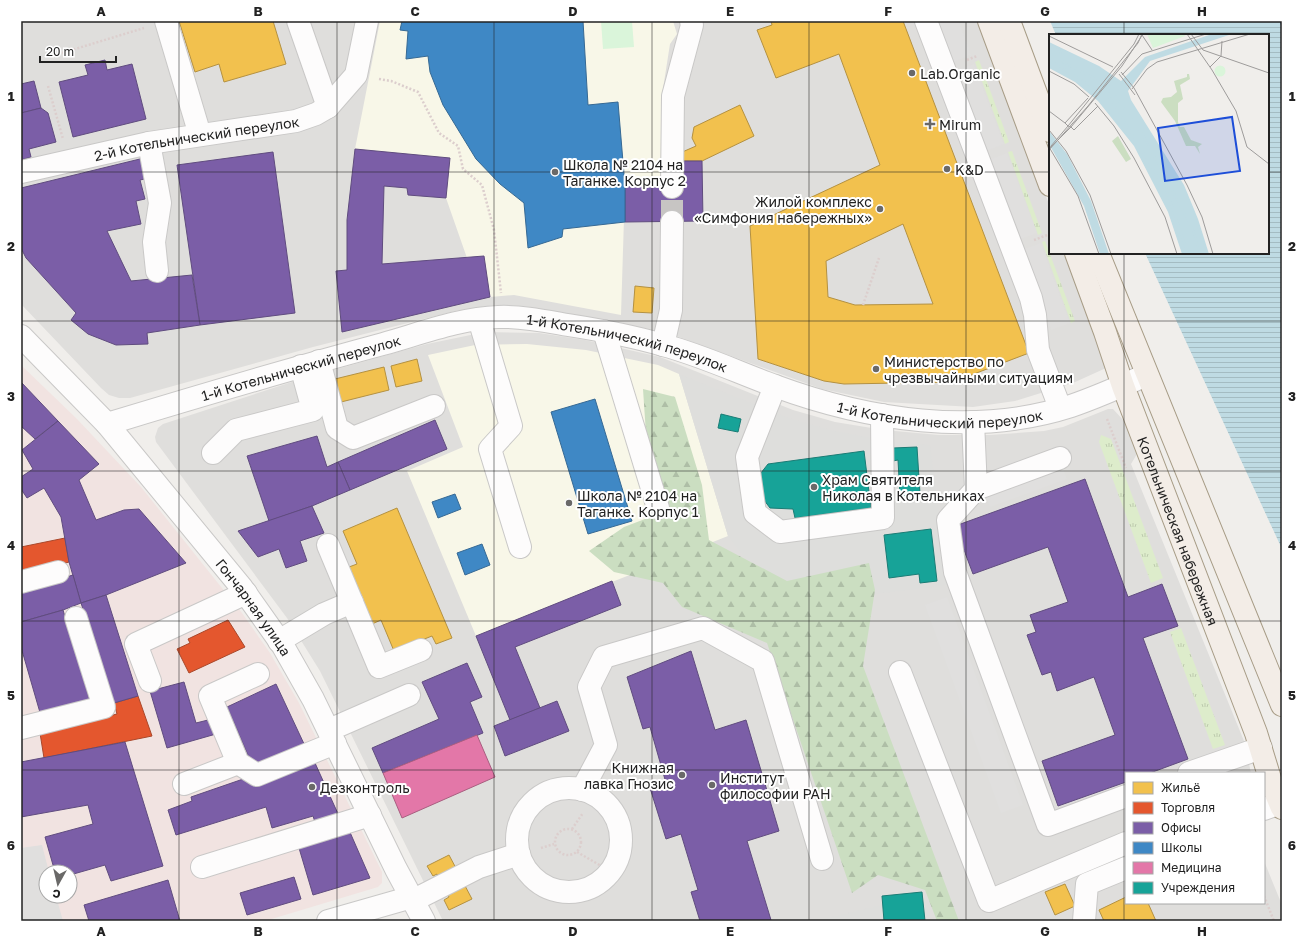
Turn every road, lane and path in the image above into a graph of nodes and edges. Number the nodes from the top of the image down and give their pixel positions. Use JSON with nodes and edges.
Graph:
{"nodes":[{"id":1,"x":166,"y":21,"type":"edge"},
{"id":2,"x":298,"y":21,"type":"edge"},
{"id":3,"x":367,"y":21,"type":"edge"},
{"id":4,"x":926,"y":21,"type":"edge"},
{"id":5,"x":989,"y":21,"type":"edge"},
{"id":6,"x":1009,"y":21,"type":"edge"},
{"id":7,"x":693,"y":22,"type":"edge"},
{"id":8,"x":145,"y":28,"type":"dead end"},
{"id":9,"x":62,"y":53,"type":"dead end"},
{"id":10,"x":356,"y":75,"type":"junction"},
{"id":11,"x":48,"y":86,"type":"dead end"},
{"id":12,"x":328,"y":107,"type":"junction"},
{"id":13,"x":1049,"y":128,"type":"edge"},
{"id":14,"x":200,"y":135,"type":"junction"},
{"id":15,"x":149,"y":143,"type":"junction"},
{"id":16,"x":69,"y":161,"type":"junction"},
{"id":17,"x":21,"y":172,"type":"edge"},
{"id":18,"x":1049,"y":182,"type":"edge"},
{"id":19,"x":672,"y":187,"type":"tunnel mouth"},
{"id":20,"x":672,"y":222,"type":"tunnel mouth"},
{"id":21,"x":1076,"y":254,"type":"edge"},
{"id":22,"x":1098,"y":254,"type":"edge"},
{"id":23,"x":879,"y":258,"type":"dead end"},
{"id":24,"x":157,"y":271,"type":"dead end"},
{"id":25,"x":502,"y":296,"type":"dead end"},
{"id":26,"x":863,"y":305,"type":"dead end"},
{"id":27,"x":479,"y":319,"type":"junction"},
{"id":28,"x":604,"y":331,"type":"junction"},
{"id":29,"x":21,"y":336,"type":"edge"},
{"id":30,"x":663,"y":345,"type":"junction"},
{"id":31,"x":310,"y":363,"type":"junction"},
{"id":32,"x":1146,"y":375,"type":"junction"},
{"id":33,"x":775,"y":386,"type":"junction"},
{"id":34,"x":1123,"y":386,"type":"junction"},
{"id":35,"x":434,"y":406,"type":"dead end"},
{"id":36,"x":1060,"y":408,"type":"junction"},
{"id":37,"x":882,"y":415,"type":"junction"},
{"id":38,"x":973,"y":422,"type":"junction"},
{"id":39,"x":107,"y":424,"type":"junction"},
{"id":40,"x":213,"y":453,"type":"dead end"},
{"id":41,"x":1060,"y":458,"type":"dead end"},
{"id":42,"x":976,"y":489,"type":"junction"},
{"id":43,"x":658,"y":508,"type":"dead end"},
{"id":44,"x":328,"y":545,"type":"dead end"},
{"id":45,"x":520,"y":547,"type":"dead end"},
{"id":46,"x":58,"y":572,"type":"dead end"},
{"id":47,"x":21,"y":582,"type":"edge"},
{"id":48,"x":246,"y":593,"type":"junction"},
{"id":49,"x":352,"y":602,"type":"junction"},
{"id":50,"x":76,"y":618,"type":"dead end"},
{"id":51,"x":280,"y":641,"type":"junction"},
{"id":52,"x":421,"y":650,"type":"dead end"},
{"id":53,"x":900,"y":672,"type":"dead end"},
{"id":54,"x":258,"y":674,"type":"dead end"},
{"id":55,"x":150,"y":681,"type":"dead end"},
{"id":56,"x":409,"y":695,"type":"dead end"},
{"id":57,"x":1282,"y":705,"type":"edge"},
{"id":58,"x":21,"y":728,"type":"edge"},
{"id":59,"x":332,"y":736,"type":"junction"},
{"id":60,"x":1261,"y":748,"type":"junction"},
{"id":61,"x":238,"y":764,"type":"junction"},
{"id":62,"x":1192,"y":772,"type":"edge"},
{"id":63,"x":1268,"y":783,"type":"edge"},
{"id":64,"x":184,"y":784,"type":"dead end"},
{"id":65,"x":582,"y":790,"type":"junction"},
{"id":66,"x":1125,"y":796,"type":"edge"},
{"id":67,"x":1275,"y":807,"type":"edge"},
{"id":68,"x":370,"y":815,"type":"junction"},
{"id":69,"x":1125,"y":843,"type":"edge"},
{"id":70,"x":576,"y":852,"type":"junction"},
{"id":71,"x":519,"y":854,"type":"junction"},
{"id":72,"x":822,"y":859,"type":"dead end"},
{"id":73,"x":202,"y":867,"type":"dead end"},
{"id":74,"x":1125,"y":868,"type":"edge"},
{"id":75,"x":610,"y":871,"type":"junction"},
{"id":76,"x":1265,"y":898,"type":"edge"},
{"id":77,"x":413,"y":899,"type":"junction"},
{"id":78,"x":328,"y":921,"type":"edge"},
{"id":79,"x":424,"y":921,"type":"edge"},
{"id":80,"x":1084,"y":921,"type":"edge"},
{"id":81,"x":1274,"y":921,"type":"edge"}],
"edges":[{"from":1,"to":14,"type":"street"},
{"from":2,"to":12,"type":"street"},
{"from":3,"to":10,"type":"street"},
{"from":4,"to":36,"type":"street"},
{"from":5,"to":18,"type":"main road"},
{"from":6,"to":13,"type":"main road"},
{"from":7,"to":19,"type":"street"},
{"from":8,"to":9,"type":"path"},
{"from":10,"to":12,"type":"street","name":"2-й Котельнический переулок"},
{"from":10,"to":25,"type":"path"},
{"from":11,"to":16,"type":"path"},
{"from":12,"to":14,"type":"street","name":"2-й Котельнический переулок"},
{"from":14,"to":15,"type":"street","name":"2-й Котельнический переулок"},
{"from":15,"to":16,"type":"street","name":"2-й Котельнический переулок"},
{"from":15,"to":24,"type":"street"},
{"from":16,"to":17,"type":"street","name":"2-й Котельнический переулок"},
{"from":20,"to":30,"type":"street"},
{"from":21,"to":34,"type":"main road","name":"Котельническая набережная"},
{"from":22,"to":32,"type":"main road","name":"Котельническая набережная"},
{"from":23,"to":26,"type":"path"},
{"from":27,"to":28,"type":"street","name":"1-й Котельнический переулок"},
{"from":27,"to":31,"type":"street","name":"1-й Котельнический переулок"},
{"from":27,"to":45,"type":"street"},
{"from":28,"to":30,"type":"street","name":"1-й Котельнический переулок"},
{"from":28,"to":43,"type":"street"},
{"from":29,"to":39,"type":"street","name":"Гончарная улица"},
{"from":30,"to":33,"type":"street","name":"1-й Котельнический переулок"},
{"from":31,"to":35,"type":"street"},
{"from":31,"to":39,"type":"street","name":"1-й Котельнический переулок"},
{"from":31,"to":40,"type":"street"},
{"from":32,"to":34,"type":"street","name":"1-й Котельнический переулок"},
{"from":32,"to":57,"type":"main road","name":"Котельническая набережная"},
{"from":33,"to":37,"type":"street","name":"1-й Котельнический переулок"},
{"from":33,"to":37,"type":"street"},
{"from":34,"to":36,"type":"street","name":"1-й Котельнический переулок"},
{"from":34,"to":60,"type":"main road","name":"Котельническая набережная"},
{"from":36,"to":38,"type":"street","name":"1-й Котельнический переулок"},
{"from":37,"to":38,"type":"street","name":"1-й Котельнический переулок"},
{"from":38,"to":42,"type":"street"},
{"from":39,"to":48,"type":"street","name":"Гончарная улица"},
{"from":41,"to":42,"type":"street"},
{"from":42,"to":66,"type":"street"},
{"from":44,"to":49,"type":"street"},
{"from":46,"to":47,"type":"street"},
{"from":48,"to":51,"type":"street","name":"Гончарная улица"},
{"from":48,"to":55,"type":"street"},
{"from":49,"to":51,"type":"street"},
{"from":49,"to":52,"type":"street"},
{"from":50,"to":58,"type":"street"},
{"from":51,"to":59,"type":"street","name":"Гончарная улица"},
{"from":53,"to":69,"type":"street"},
{"from":54,"to":61,"type":"street"},
{"from":56,"to":59,"type":"street"},
{"from":59,"to":61,"type":"street"},
{"from":59,"to":68,"type":"street","name":"Гончарная улица"},
{"from":60,"to":62,"type":"street"},
{"from":60,"to":63,"type":"main road","name":"Котельническая набережная"},
{"from":61,"to":64,"type":"street"},
{"from":63,"to":67,"type":"main road","name":"Котельническая набережная"},
{"from":65,"to":71,"type":"street"},
{"from":65,"to":72,"type":"street"},
{"from":65,"to":75,"type":"street"},
{"from":68,"to":73,"type":"street"},
{"from":68,"to":77,"type":"street","name":"Гончарная улица"},
{"from":70,"to":70,"type":"path"},
{"from":70,"to":75,"type":"path"},
{"from":71,"to":75,"type":"street"},
{"from":71,"to":77,"type":"street"},
{"from":74,"to":80,"type":"street"},
{"from":76,"to":81,"type":"path"},
{"from":77,"to":78,"type":"street"},
{"from":77,"to":79,"type":"street","name":"Гончарная улица"}]}
